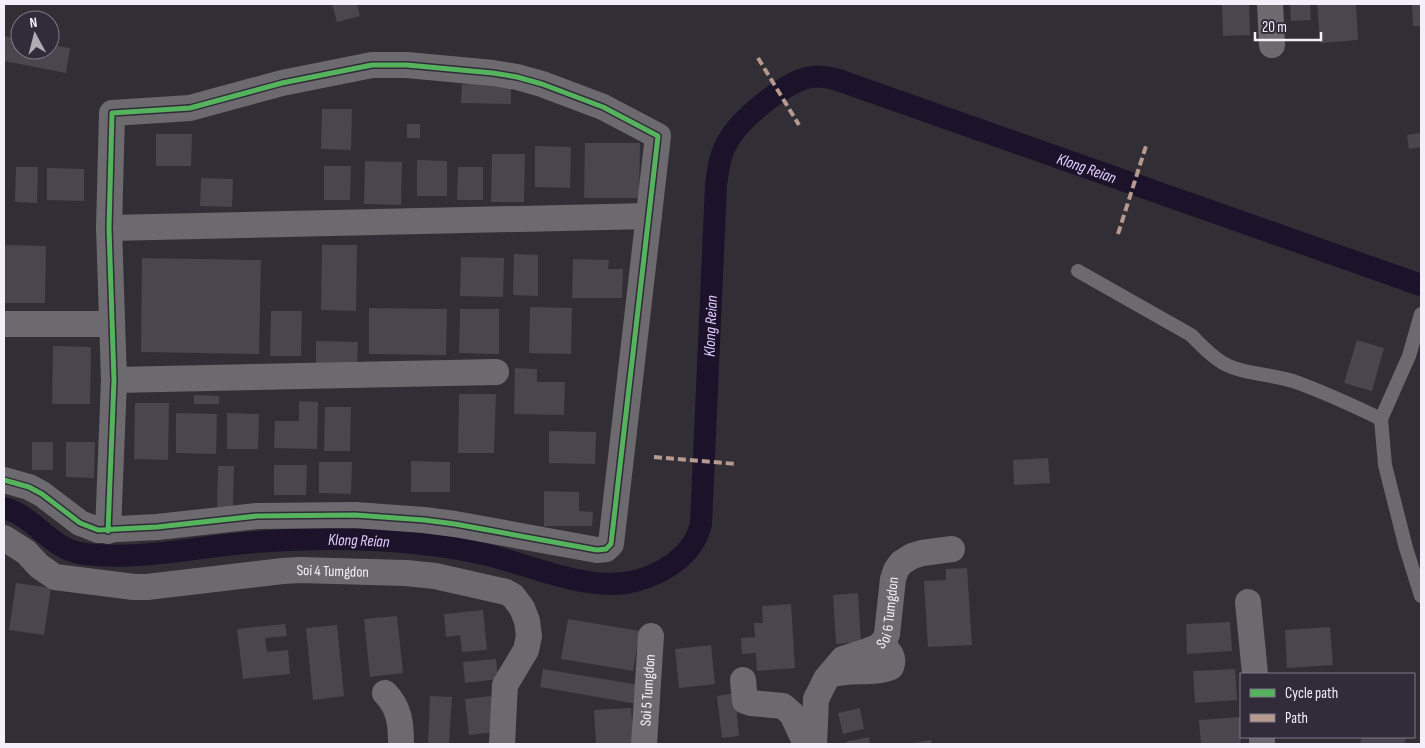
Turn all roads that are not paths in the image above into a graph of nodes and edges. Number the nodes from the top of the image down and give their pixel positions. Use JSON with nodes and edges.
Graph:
{"nodes":[{"id":1,"x":1270,"y":4,"type":"edge"},
{"id":2,"x":1272,"y":45,"type":"dead end"},
{"id":3,"x":649,"y":216,"type":"junction"},
{"id":4,"x":109,"y":228,"type":"junction"},
{"id":5,"x":1078,"y":272,"type":"dead end"},
{"id":6,"x":1421,"y":314,"type":"edge"},
{"id":7,"x":4,"y":324,"type":"edge"},
{"id":8,"x":111,"y":324,"type":"junction"},
{"id":9,"x":496,"y":372,"type":"dead end"},
{"id":10,"x":114,"y":380,"type":"junction"},
{"id":11,"x":1381,"y":419,"type":"junction"},
{"id":12,"x":4,"y":480,"type":"edge"},
{"id":13,"x":108,"y":531,"type":"junction"},
{"id":14,"x":4,"y":538,"type":"edge"},
{"id":15,"x":952,"y":548,"type":"dead end"},
{"id":16,"x":1421,"y":596,"type":"edge"},
{"id":17,"x":1248,"y":602,"type":"dead end"},
{"id":18,"x":651,"y":636,"type":"dead end"},
{"id":19,"x":1255,"y":673,"type":"edge"},
{"id":20,"x":743,"y":680,"type":"dead end"},
{"id":21,"x":385,"y":694,"type":"dead end"},
{"id":22,"x":401,"y":744,"type":"edge"},
{"id":23,"x":502,"y":744,"type":"edge"},
{"id":24,"x":644,"y":744,"type":"edge"},
{"id":25,"x":806,"y":744,"type":"edge"},
{"id":26,"x":814,"y":744,"type":"edge"}],
"edges":[{"from":1,"to":2,"type":"street"},
{"from":3,"to":4,"type":"street"},
{"from":3,"to":4,"type":"street"},
{"from":3,"to":13,"type":"street"},
{"from":4,"to":8,"type":"street"},
{"from":5,"to":11,"type":"lane"},
{"from":6,"to":11,"type":"lane"},
{"from":7,"to":8,"type":"street"},
{"from":8,"to":10,"type":"street"},
{"from":9,"to":10,"type":"street"},
{"from":10,"to":13,"type":"street"},
{"from":11,"to":16,"type":"lane"},
{"from":12,"to":13,"type":"street"},
{"from":14,"to":23,"type":"street","name":"Soi 4 Tumgdon"},
{"from":15,"to":26,"type":"street","name":"Soi 6 Tumgdon"},
{"from":17,"to":19,"type":"street"},
{"from":18,"to":24,"type":"street","name":"Soi 5 Tumgdon"},
{"from":20,"to":25,"type":"street"},
{"from":21,"to":22,"type":"street"}]}
